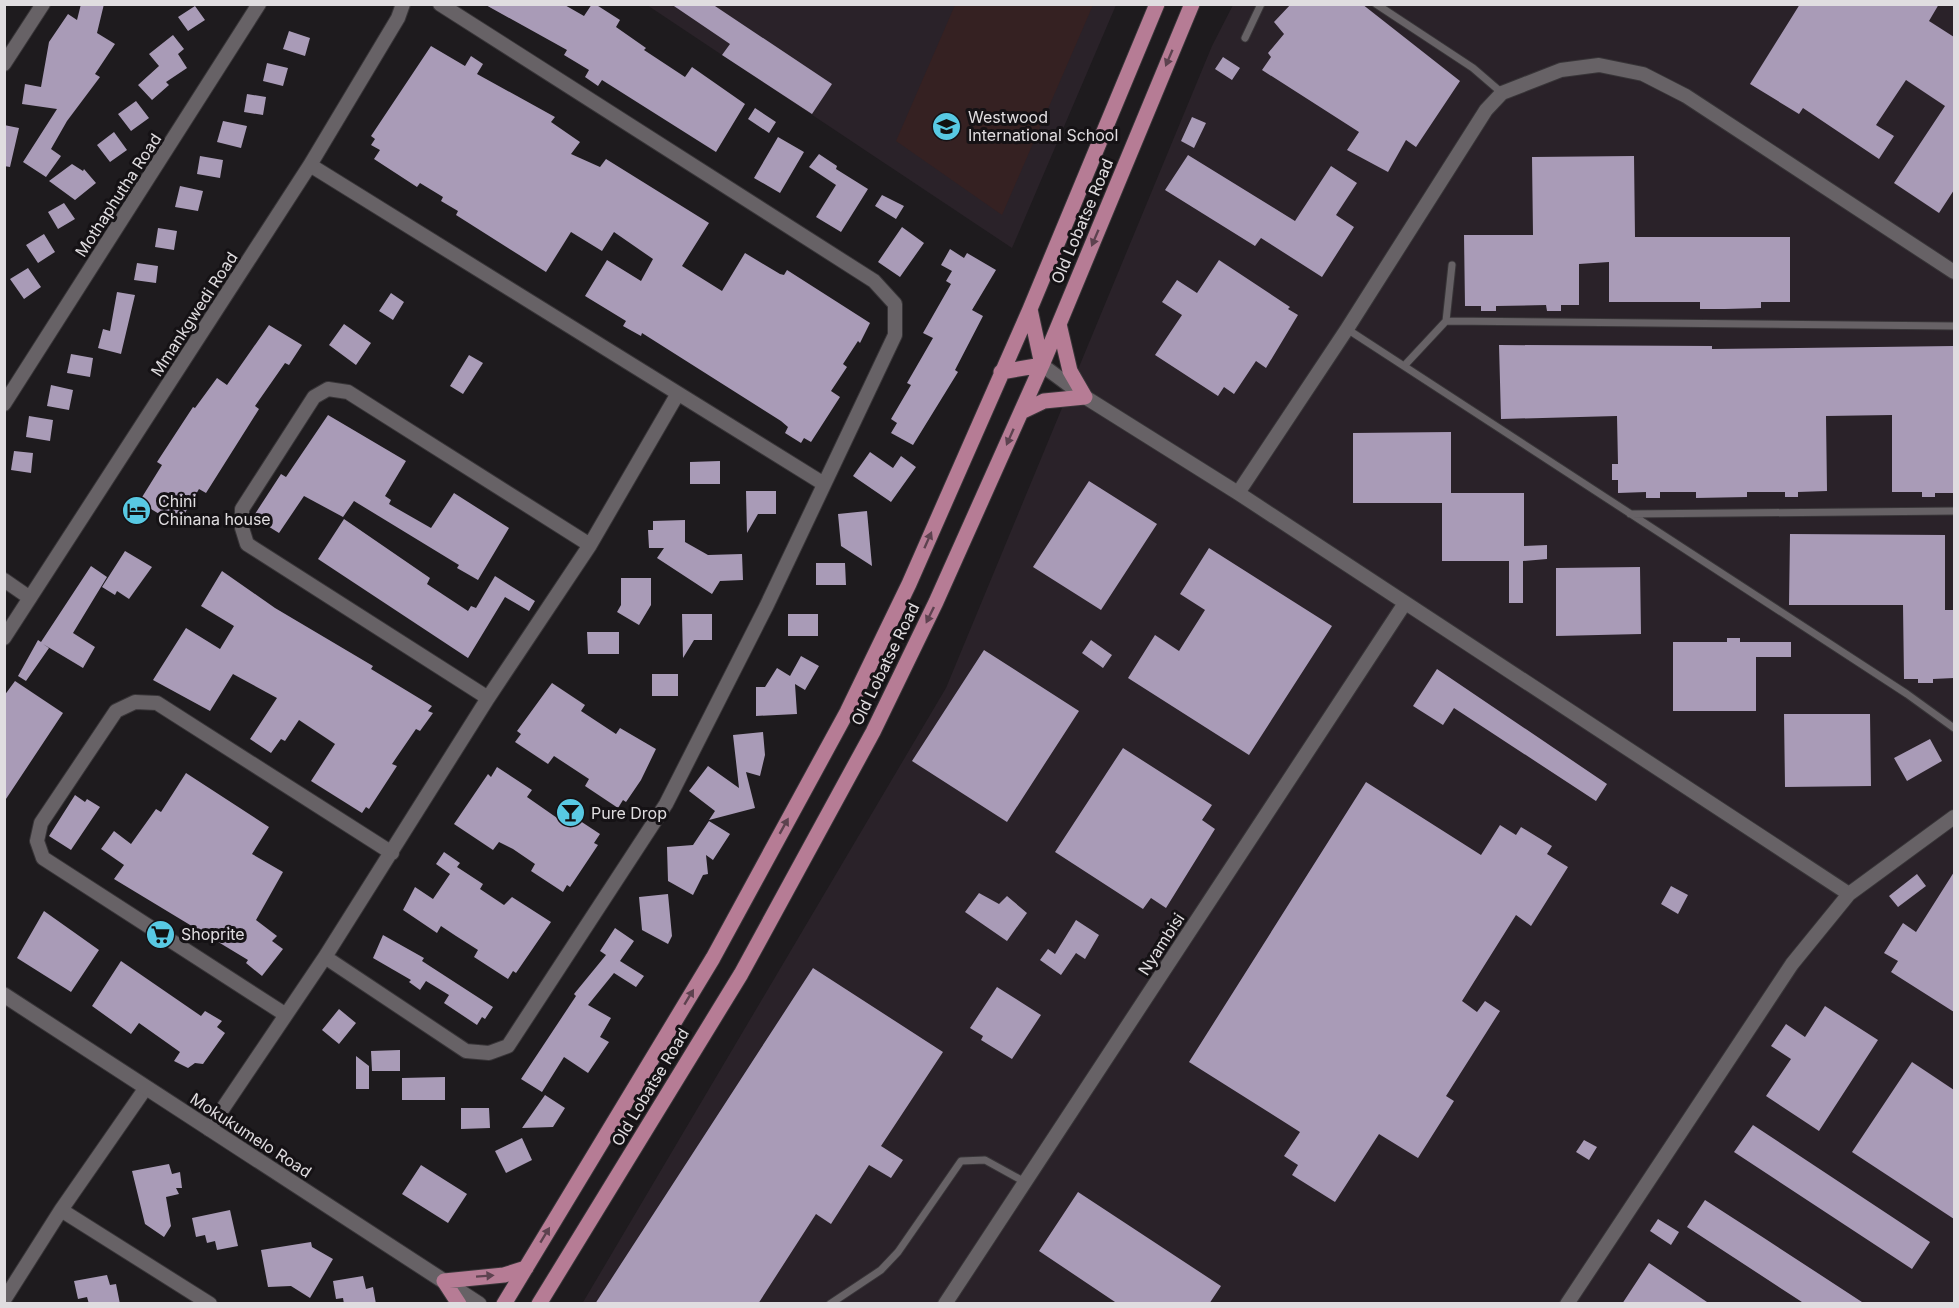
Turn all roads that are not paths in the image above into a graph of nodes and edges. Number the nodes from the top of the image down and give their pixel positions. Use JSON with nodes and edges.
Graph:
{"nodes":[{"id":1,"x":44,"y":4,"type":"edge"},
{"id":2,"x":259,"y":4,"type":"edge"},
{"id":3,"x":403,"y":4,"type":"edge"},
{"id":4,"x":440,"y":4,"type":"edge"},
{"id":5,"x":1157,"y":4,"type":"edge"},
{"id":6,"x":1192,"y":4,"type":"edge"},
{"id":7,"x":1260,"y":4,"type":"edge"},
{"id":8,"x":1376,"y":4,"type":"edge"},
{"id":9,"x":1245,"y":38,"type":"dead end"},
{"id":10,"x":4,"y":64,"type":"edge"},
{"id":11,"x":1502,"y":93,"type":"junction"},
{"id":12,"x":309,"y":165,"type":"junction"},
{"id":13,"x":1452,"y":265,"type":"dead end"},
{"id":14,"x":1954,"y":272,"type":"edge"},
{"id":15,"x":1030,"y":309,"type":"junction"},
{"id":16,"x":1446,"y":321,"type":"junction"},
{"id":17,"x":1059,"y":324,"type":"junction"},
{"id":18,"x":1954,"y":326,"type":"edge"},
{"id":19,"x":1347,"y":329,"type":"junction"},
{"id":20,"x":1042,"y":365,"type":"junction"},
{"id":21,"x":1404,"y":366,"type":"junction"},
{"id":22,"x":1001,"y":372,"type":"junction"},
{"id":23,"x":677,"y":395,"type":"junction"},
{"id":24,"x":1085,"y":397,"type":"junction"},
{"id":25,"x":4,"y":404,"type":"edge"},
{"id":26,"x":1021,"y":412,"type":"junction"},
{"id":27,"x":824,"y":484,"type":"junction"},
{"id":28,"x":1238,"y":493,"type":"junction"},
{"id":29,"x":1954,"y":511,"type":"edge"},
{"id":30,"x":1630,"y":514,"type":"junction"},
{"id":31,"x":590,"y":545,"type":"junction"},
{"id":32,"x":4,"y":580,"type":"edge"},
{"id":33,"x":30,"y":598,"type":"junction"},
{"id":34,"x":1405,"y":603,"type":"junction"},
{"id":35,"x":4,"y":638,"type":"edge"},
{"id":36,"x":488,"y":698,"type":"junction"},
{"id":37,"x":1954,"y":728,"type":"edge"},
{"id":38,"x":1954,"y":817,"type":"edge"},
{"id":39,"x":392,"y":853,"type":"junction"},
{"id":40,"x":1849,"y":894,"type":"junction"},
{"id":41,"x":325,"y":957,"type":"junction"},
{"id":42,"x":4,"y":995,"type":"edge"},
{"id":43,"x":286,"y":1015,"type":"junction"},
{"id":44,"x":145,"y":1089,"type":"junction"},
{"id":45,"x":209,"y":1130,"type":"junction"},
{"id":46,"x":1025,"y":1182,"type":"junction"},
{"id":47,"x":61,"y":1210,"type":"junction"},
{"id":48,"x":526,"y":1268,"type":"junction"},
{"id":49,"x":444,"y":1281,"type":"junction"},
{"id":50,"x":4,"y":1300,"type":"edge"},
{"id":51,"x":210,"y":1304,"type":"edge"},
{"id":52,"x":459,"y":1304,"type":"edge"},
{"id":53,"x":479,"y":1304,"type":"edge"},
{"id":54,"x":504,"y":1304,"type":"edge"},
{"id":55,"x":539,"y":1304,"type":"edge"},
{"id":56,"x":830,"y":1304,"type":"edge"},
{"id":57,"x":945,"y":1304,"type":"edge"},
{"id":58,"x":1567,"y":1304,"type":"edge"}],
"edges":[{"from":1,"to":10,"type":"street"},
{"from":2,"to":25,"type":"street","name":"Mothaphutha Road"},
{"from":3,"to":12,"type":"street","name":"Mmankgwedi Road"},
{"from":4,"to":27,"type":"street"},
{"from":5,"to":15,"type":"main road","name":"Old Lobatse Road"},
{"from":6,"to":17,"type":"main road","name":"Old Lobatse Road","one_way":true},
{"from":7,"to":9,"type":"lane"},
{"from":8,"to":11,"type":"lane"},
{"from":11,"to":14,"type":"street"},
{"from":11,"to":19,"type":"street"},
{"from":12,"to":23,"type":"street"},
{"from":12,"to":33,"type":"street","name":"Mmankgwedi Road"},
{"from":13,"to":16,"type":"lane"},
{"from":15,"to":20,"type":"main road"},
{"from":15,"to":22,"type":"main road","name":"Old Lobatse Road"},
{"from":16,"to":18,"type":"lane"},
{"from":16,"to":21,"type":"lane"},
{"from":17,"to":20,"type":"main road","name":"Old Lobatse Road"},
{"from":17,"to":24,"type":"main road"},
{"from":19,"to":21,"type":"lane"},
{"from":19,"to":28,"type":"street"},
{"from":20,"to":22,"type":"main road"},
{"from":20,"to":24,"type":"street"},
{"from":20,"to":26,"type":"main road","name":"Old Lobatse Road"},
{"from":21,"to":30,"type":"lane"},
{"from":48,"to":22,"type":"main road","name":"Old Lobatse Road","one_way":true},
{"from":23,"to":27,"type":"street"},
{"from":23,"to":31,"type":"street"},
{"from":24,"to":26,"type":"main road"},
{"from":24,"to":28,"type":"street"},
{"from":26,"to":55,"type":"main road","name":"Old Lobatse Road","one_way":true},
{"from":27,"to":41,"type":"street"},
{"from":28,"to":34,"type":"street"},
{"from":29,"to":30,"type":"lane"},
{"from":30,"to":37,"type":"lane"},
{"from":31,"to":36,"type":"street"},
{"from":31,"to":36,"type":"street"},
{"from":32,"to":33,"type":"street"},
{"from":33,"to":35,"type":"street","name":"Mmankgwedi Road"},
{"from":34,"to":40,"type":"street"},
{"from":34,"to":46,"type":"street","name":"Nyambisi"},
{"from":36,"to":39,"type":"street"},
{"from":38,"to":40,"type":"street"},
{"from":39,"to":41,"type":"street"},
{"from":39,"to":43,"type":"street"},
{"from":40,"to":58,"type":"street"},
{"from":41,"to":43,"type":"street"},
{"from":42,"to":44,"type":"street","name":"Mokukumelo Road"},
{"from":43,"to":45,"type":"street"},
{"from":44,"to":45,"type":"street","name":"Mokukumelo Road"},
{"from":44,"to":47,"type":"street"},
{"from":45,"to":49,"type":"street","name":"Mokukumelo Road"},
{"from":46,"to":56,"type":"lane"},
{"from":46,"to":57,"type":"street","name":"Nyambisi"},
{"from":47,"to":50,"type":"street"},
{"from":47,"to":51,"type":"street"},
{"from":49,"to":48,"type":"main road","one_way":true},
{"from":48,"to":54,"type":"main road","name":"Old Lobatse Road"},
{"from":49,"to":52,"type":"main road"},
{"from":49,"to":53,"type":"street","name":"Mokukumelo Road"}]}
